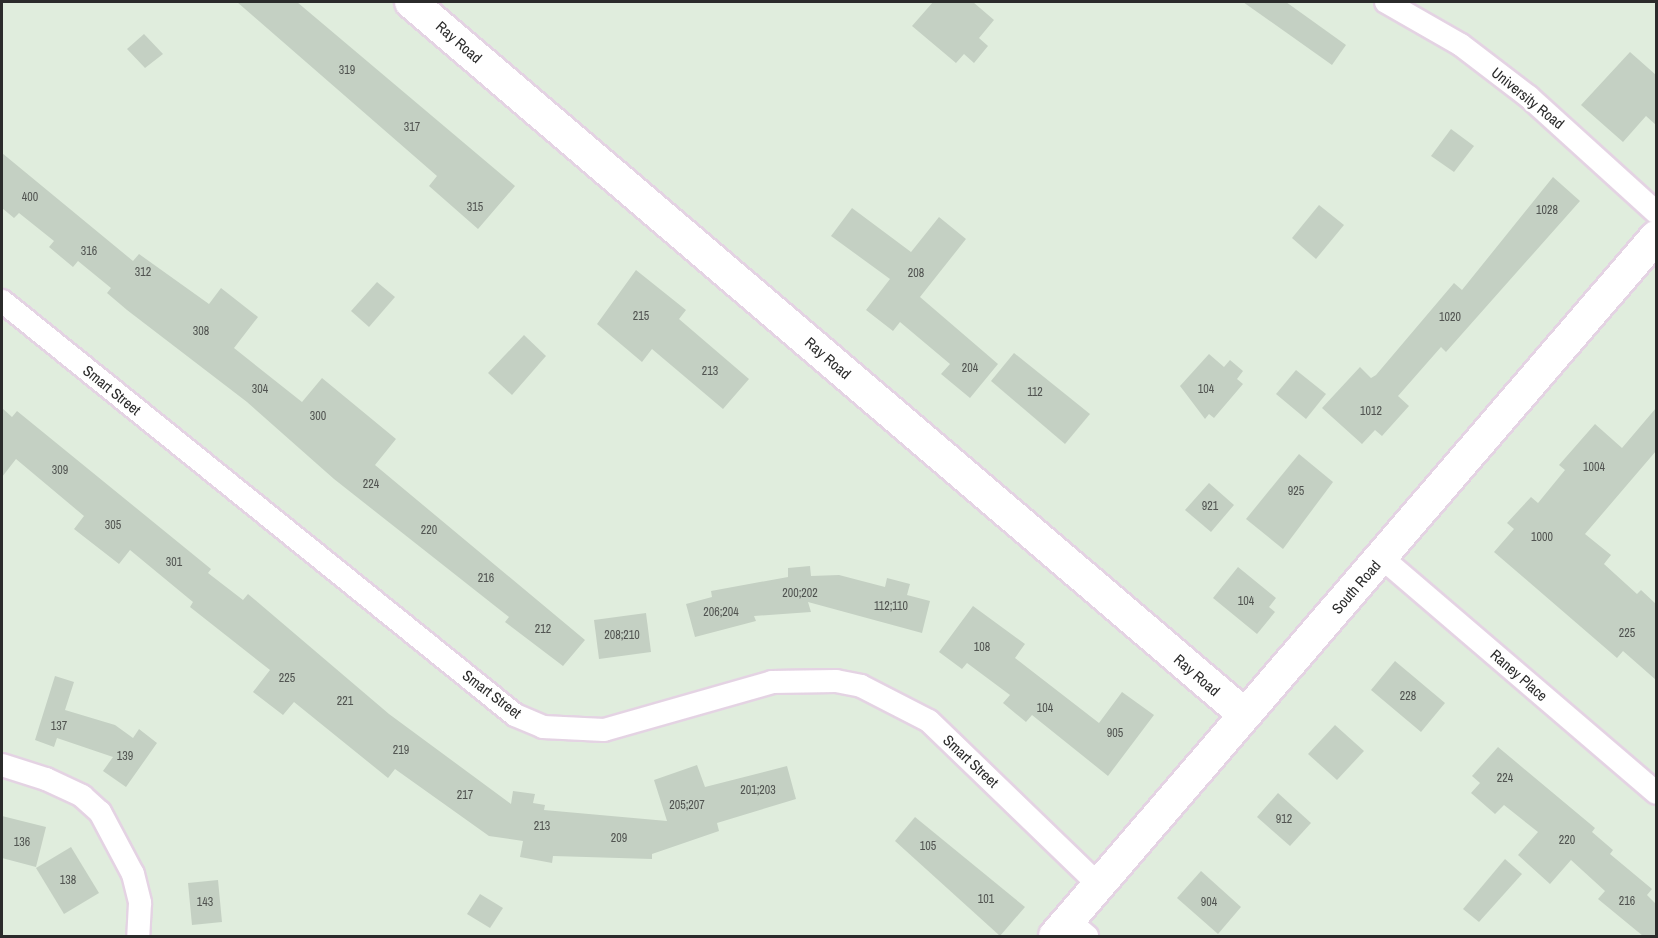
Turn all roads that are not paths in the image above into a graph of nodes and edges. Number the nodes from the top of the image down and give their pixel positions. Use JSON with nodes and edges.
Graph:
{"nodes":[{"id":1,"x":411,"y":2,"type":"edge"},
{"id":2,"x":1386,"y":2,"type":"edge"},
{"id":3,"x":1656,"y":212,"type":"edge"},
{"id":4,"x":1656,"y":237,"type":"edge"},
{"id":5,"x":2,"y":301,"type":"edge"},
{"id":6,"x":1382,"y":556,"type":"junction"},
{"id":7,"x":1245,"y":715,"type":"junction"},
{"id":8,"x":2,"y":765,"type":"edge"},
{"id":9,"x":1656,"y":794,"type":"edge"},
{"id":10,"x":1099,"y":885,"type":"junction"},
{"id":11,"x":1070,"y":931,"type":"edge"},
{"id":12,"x":138,"y":936,"type":"edge"}],
"edges":[{"from":1,"to":7,"type":"street","name":"Ray Road"},
{"from":2,"to":3,"type":"street","name":"University Road"},
{"from":4,"to":6,"type":"street","name":"South Road"},
{"from":5,"to":10,"type":"street","name":"Smart Street"},
{"from":6,"to":7,"type":"street","name":"South Road"},
{"from":6,"to":9,"type":"street","name":"Raney Place"},
{"from":7,"to":10,"type":"street","name":"South Road"},
{"from":8,"to":12,"type":"street"},
{"from":10,"to":11,"type":"street","name":"South Road"}]}
